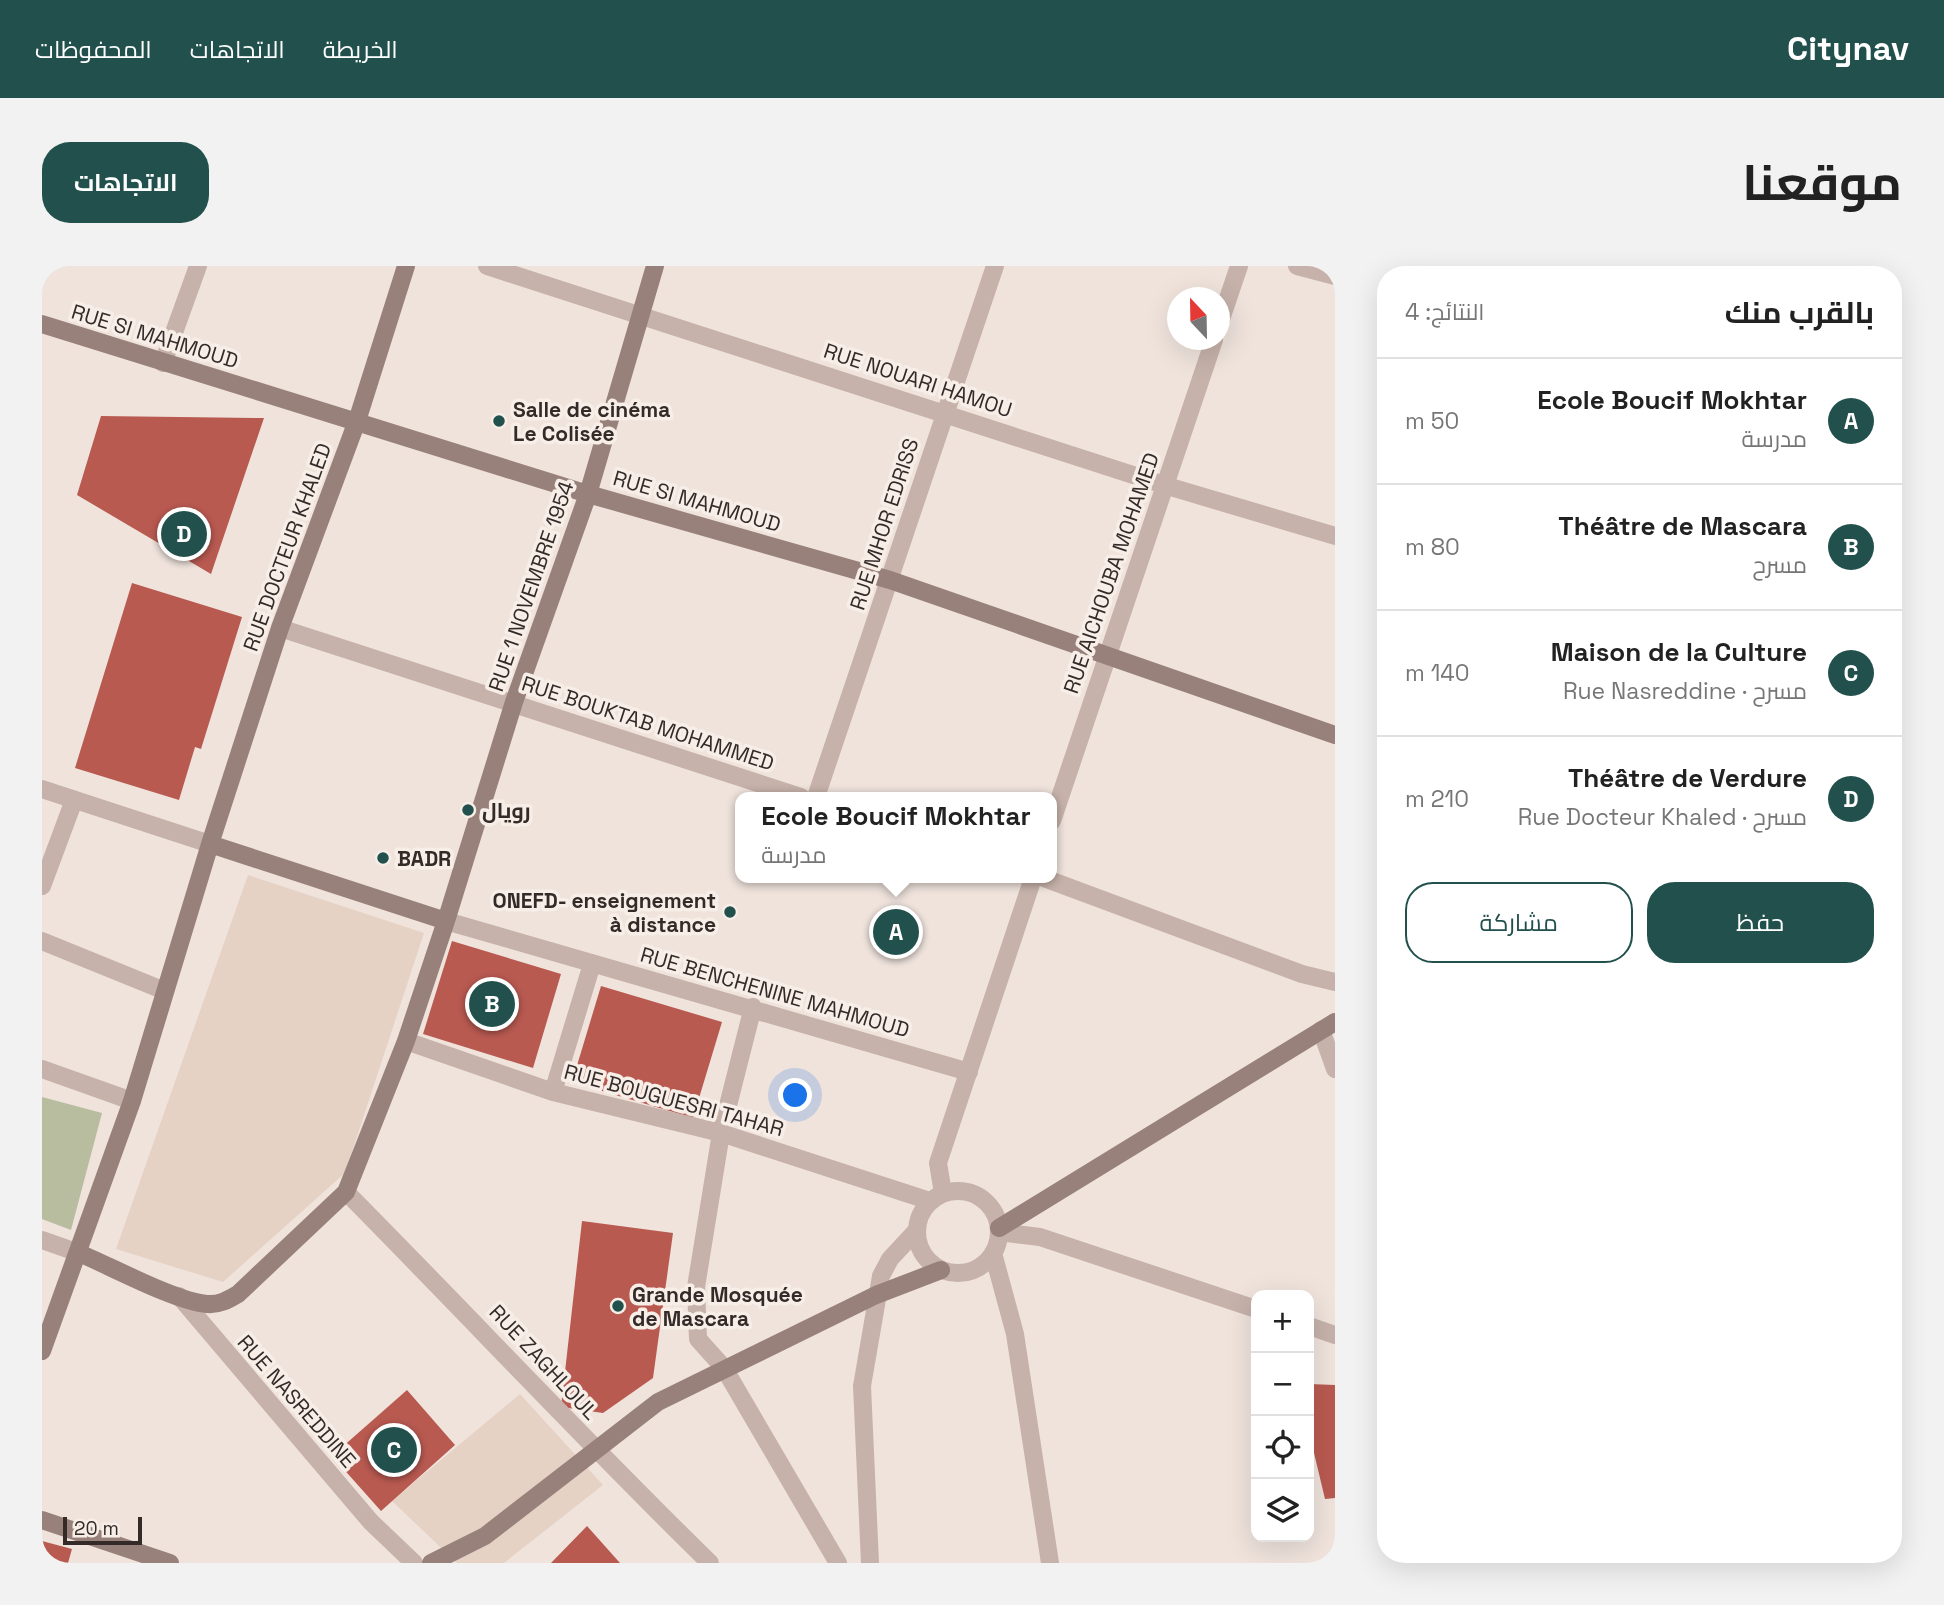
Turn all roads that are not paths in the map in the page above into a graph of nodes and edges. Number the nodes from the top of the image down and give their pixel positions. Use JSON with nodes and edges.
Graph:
{"nodes":[{"id":1,"x":198,"y":266,"type":"edge"},
{"id":2,"x":407,"y":266,"type":"edge"},
{"id":3,"x":487,"y":266,"type":"edge"},
{"id":4,"x":655,"y":266,"type":"edge"},
{"id":5,"x":995,"y":266,"type":"edge"},
{"id":6,"x":1239,"y":266,"type":"edge"},
{"id":7,"x":1297,"y":266,"type":"edge"},
{"id":8,"x":1335,"y":276,"type":"edge"},
{"id":9,"x":1230,"y":293,"type":"edge"},
{"id":10,"x":639,"y":315,"type":"junction"},
{"id":11,"x":42,"y":324,"type":"edge"},
{"id":12,"x":1211,"y":350,"type":"edge"},
{"id":13,"x":163,"y":363,"type":"junction"},
{"id":14,"x":945,"y":412,"type":"junction"},
{"id":15,"x":357,"y":421,"type":"junction"},
{"id":16,"x":1164,"y":485,"type":"junction"},
{"id":17,"x":588,"y":494,"type":"junction"},
{"id":18,"x":1335,"y":536,"type":"edge"},
{"id":19,"x":890,"y":580,"type":"junction"},
{"id":20,"x":280,"y":628,"type":"junction"},
{"id":21,"x":1106,"y":655,"type":"junction"},
{"id":22,"x":514,"y":702,"type":"junction"},
{"id":23,"x":1335,"y":735,"type":"edge"},
{"id":24,"x":42,"y":789,"type":"edge"},
{"id":25,"x":786,"y":792,"type":"edge"},
{"id":26,"x":818,"y":792,"type":"edge"},
{"id":27,"x":74,"y":800,"type":"junction"},
{"id":28,"x":1057,"y":806,"type":"edge"},
{"id":29,"x":210,"y":844,"type":"junction"},
{"id":30,"x":1031,"y":883,"type":"edge"},
{"id":31,"x":1057,"y":883,"type":"edge"},
{"id":32,"x":42,"y":886,"type":"edge"},
{"id":33,"x":446,"y":921,"type":"junction"},
{"id":34,"x":42,"y":941,"type":"edge"},
{"id":35,"x":592,"y":964,"type":"junction"},
{"id":36,"x":1335,"y":982,"type":"edge"},
{"id":37,"x":165,"y":991,"type":"junction"},
{"id":38,"x":753,"y":1007,"type":"junction"},
{"id":39,"x":1328,"y":1026,"type":"edge"},
{"id":40,"x":406,"y":1041,"type":"junction"},
{"id":41,"x":42,"y":1069,"type":"edge"},
{"id":42,"x":1335,"y":1069,"type":"edge"},
{"id":43,"x":969,"y":1072,"type":"junction"},
{"id":44,"x":553,"y":1092,"type":"junction"},
{"id":45,"x":132,"y":1101,"type":"junction"},
{"id":46,"x":721,"y":1133,"type":"junction"},
{"id":47,"x":345,"y":1192,"type":"junction"},
{"id":48,"x":937,"y":1197,"type":"junction"},
{"id":49,"x":999,"y":1230,"type":"junction"},
{"id":50,"x":916,"y":1231,"type":"junction"},
{"id":51,"x":42,"y":1240,"type":"edge"},
{"id":52,"x":79,"y":1253,"type":"junction"},
{"id":53,"x":993,"y":1253,"type":"junction"},
{"id":54,"x":941,"y":1270,"type":"junction"},
{"id":55,"x":876,"y":1295,"type":"junction"},
{"id":56,"x":179,"y":1296,"type":"junction"},
{"id":57,"x":1251,"y":1307,"type":"edge"},
{"id":58,"x":1314,"y":1328,"type":"edge"},
{"id":59,"x":1335,"y":1335,"type":"edge"},
{"id":60,"x":42,"y":1351,"type":"edge"},
{"id":61,"x":724,"y":1368,"type":"junction"},
{"id":62,"x":595,"y":1451,"type":"junction"},
{"id":63,"x":42,"y":1520,"type":"edge"},
{"id":64,"x":170,"y":1563,"type":"edge"},
{"id":65,"x":414,"y":1563,"type":"edge"},
{"id":66,"x":431,"y":1563,"type":"edge"},
{"id":67,"x":710,"y":1563,"type":"edge"},
{"id":68,"x":838,"y":1563,"type":"edge"},
{"id":69,"x":870,"y":1563,"type":"edge"},
{"id":70,"x":1050,"y":1563,"type":"edge"}],
"edges":[{"from":1,"to":13,"type":"street"},
{"from":2,"to":15,"type":"street","name":"RUE DOCTEUR KHALED"},
{"from":3,"to":10,"type":"street","name":"RUE NOUARI HAMOU"},
{"from":4,"to":10,"type":"street","name":"RUE 1 NOVEMBRE 1954"},
{"from":5,"to":14,"type":"street","name":"RUE MHOR EDRISS"},
{"from":6,"to":9,"type":"street"},
{"from":7,"to":8,"type":"street"},
{"from":10,"to":14,"type":"street","name":"RUE NOUARI HAMOU"},
{"from":10,"to":17,"type":"street","name":"RUE 1 NOVEMBRE 1954"},
{"from":11,"to":13,"type":"street","name":"RUE SI MAHMOUD"},
{"from":12,"to":16,"type":"street","name":"RUE AICHOUBA MOHAMED"},
{"from":13,"to":15,"type":"street","name":"RUE SI MAHMOUD"},
{"from":14,"to":16,"type":"street","name":"RUE NOUARI HAMOU"},
{"from":14,"to":19,"type":"street","name":"RUE MHOR EDRISS"},
{"from":15,"to":17,"type":"street","name":"RUE SI MAHMOUD"},
{"from":15,"to":20,"type":"street","name":"RUE DOCTEUR KHALED"},
{"from":16,"to":18,"type":"street","name":"RUE NOUARI HAMOU"},
{"from":16,"to":21,"type":"street","name":"RUE AICHOUBA MOHAMED"},
{"from":17,"to":19,"type":"street","name":"RUE SI MAHMOUD"},
{"from":17,"to":22,"type":"street","name":"RUE 1 NOVEMBRE 1954"},
{"from":19,"to":21,"type":"street","name":"RUE SI MAHMOUD"},
{"from":19,"to":26,"type":"street","name":"RUE MHOR EDRISS"},
{"from":20,"to":22,"type":"street","name":"RUE BOUKTAB MOHAMMED"},
{"from":20,"to":29,"type":"street","name":"RUE DOCTEUR KHALED"},
{"from":21,"to":23,"type":"street","name":"RUE SI MAHMOUD"},
{"from":21,"to":28,"type":"street","name":"RUE AICHOUBA MOHAMED"},
{"from":22,"to":25,"type":"street","name":"RUE BOUKTAB MOHAMMED"},
{"from":22,"to":33,"type":"street","name":"RUE 1 NOVEMBRE 1954"},
{"from":24,"to":27,"type":"street"},
{"from":27,"to":29,"type":"street"},
{"from":27,"to":32,"type":"street"},
{"from":29,"to":33,"type":"street"},
{"from":29,"to":37,"type":"street","name":"RUE DOCTEUR KHALED"},
{"from":30,"to":43,"type":"street"},
{"from":31,"to":36,"type":"street"},
{"from":33,"to":35,"type":"street","name":"RUE BENCHENINE MAHMOUD"},
{"from":33,"to":40,"type":"street","name":"RUE 1 NOVEMBRE 1954"},
{"from":34,"to":37,"type":"street"},
{"from":35,"to":38,"type":"street","name":"RUE BENCHENINE MAHMOUD"},
{"from":35,"to":44,"type":"street"},
{"from":37,"to":45,"type":"street","name":"RUE DOCTEUR KHALED"},
{"from":38,"to":43,"type":"street","name":"RUE BENCHENINE MAHMOUD"},
{"from":38,"to":46,"type":"street"},
{"from":39,"to":42,"type":"street"},
{"from":39,"to":49,"type":"street"},
{"from":40,"to":44,"type":"street","name":"RUE BOUGUESRI TAHAR"},
{"from":40,"to":47,"type":"street","name":"RUE 1 NOVEMBRE 1954"},
{"from":41,"to":45,"type":"street"},
{"from":43,"to":48,"type":"street"},
{"from":44,"to":46,"type":"street","name":"RUE BOUGUESRI TAHAR"},
{"from":45,"to":52,"type":"street","name":"RUE DOCTEUR KHALED"},
{"from":46,"to":48,"type":"street","name":"RUE BOUGUESRI TAHAR"},
{"from":46,"to":61,"type":"street"},
{"from":47,"to":56,"type":"street"},
{"from":47,"to":62,"type":"street","name":"RUE ZAGHLOUL"},
{"from":48,"to":49,"type":"street"},
{"from":48,"to":50,"type":"street"},
{"from":49,"to":53,"type":"street"},
{"from":49,"to":57,"type":"street"},
{"from":50,"to":54,"type":"street"},
{"from":50,"to":55,"type":"street"},
{"from":51,"to":52,"type":"street"},
{"from":52,"to":56,"type":"street"},
{"from":52,"to":60,"type":"street","name":"RUE DOCTEUR KHALED"},
{"from":53,"to":54,"type":"street"},
{"from":53,"to":70,"type":"street"},
{"from":54,"to":55,"type":"street"},
{"from":55,"to":61,"type":"street"},
{"from":55,"to":69,"type":"street"},
{"from":56,"to":65,"type":"street","name":"RUE NASREDDINE"},
{"from":58,"to":59,"type":"street"},
{"from":61,"to":62,"type":"street"},
{"from":61,"to":68,"type":"street"},
{"from":62,"to":66,"type":"street"},
{"from":62,"to":67,"type":"street","name":"RUE ZAGHLOUL"},
{"from":63,"to":64,"type":"street"}]}
